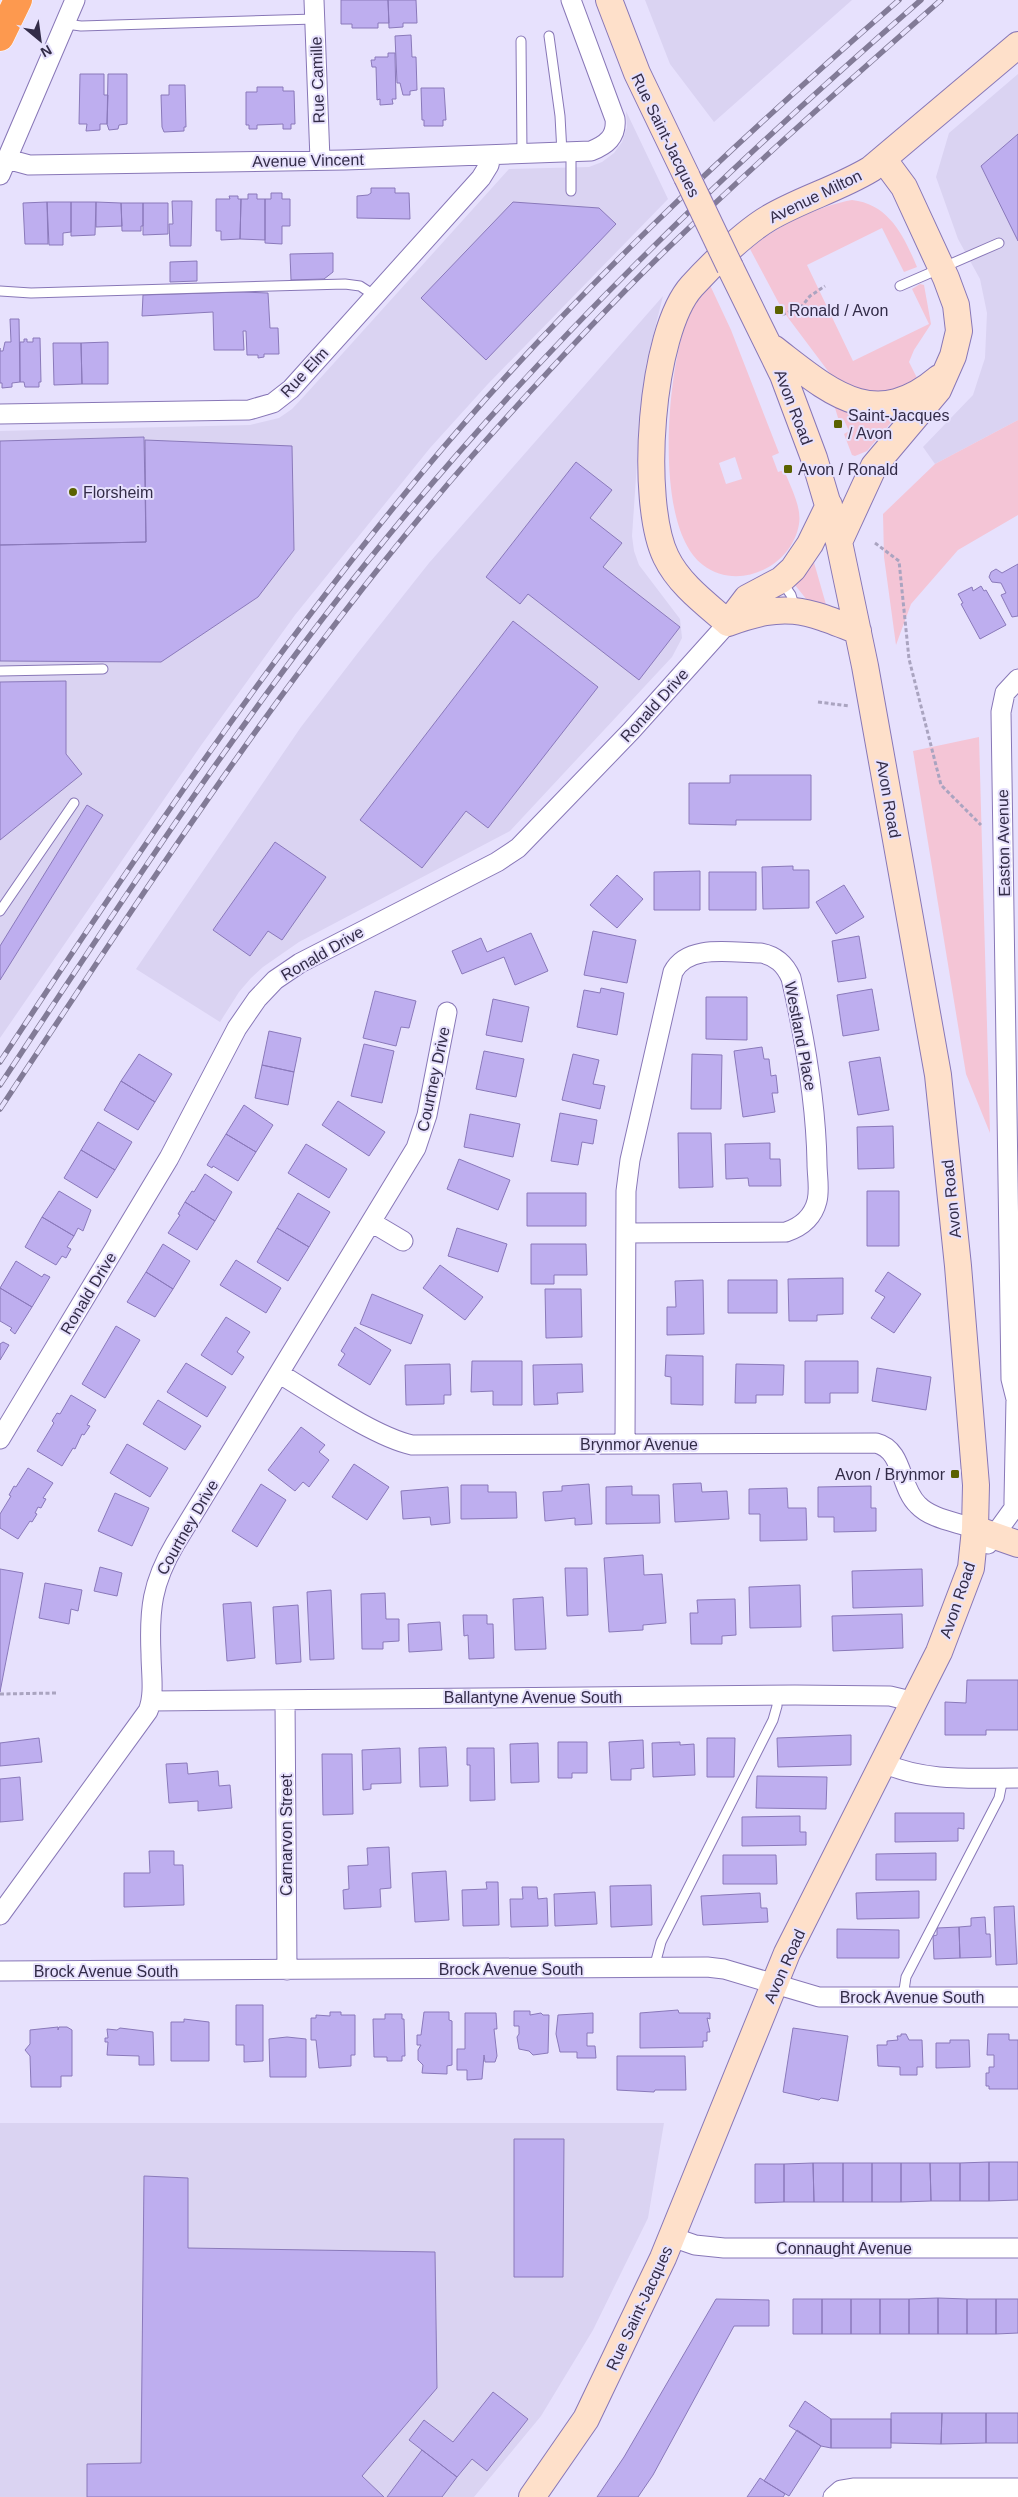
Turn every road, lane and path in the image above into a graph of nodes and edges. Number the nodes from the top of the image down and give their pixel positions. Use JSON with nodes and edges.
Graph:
{"nodes":[{"id":1,"x":11,"y":0,"type":"edge"},
{"id":2,"x":18,"y":0,"type":"edge"},
{"id":3,"x":75,"y":0,"type":"edge"},
{"id":4,"x":314,"y":0,"type":"edge"},
{"id":5,"x":571,"y":0,"type":"edge"},
{"id":6,"x":609,"y":0,"type":"edge"},
{"id":7,"x":315,"y":19,"type":"junction"},
{"id":8,"x":66,"y":24,"type":"junction"},
{"id":9,"x":0,"y":28,"type":"edge"},
{"id":10,"x":549,"y":36,"type":"dead end"},
{"id":11,"x":0,"y":37,"type":"edge"},
{"id":12,"x":521,"y":41,"type":"dead end"},
{"id":13,"x":1018,"y":45,"type":"edge"},
{"id":14,"x":567,"y":153,"type":"junction"},
{"id":15,"x":522,"y":154,"type":"junction"},
{"id":16,"x":491,"y":155,"type":"junction"},
{"id":17,"x":320,"y":160,"type":"junction"},
{"id":18,"x":884,"y":160,"type":"junction"},
{"id":19,"x":3,"y":167,"type":"edge"},
{"id":20,"x":571,"y":191,"type":"dead end"},
{"id":21,"x":999,"y":243,"type":"dead end"},
{"id":22,"x":730,"y":267,"type":"joint"},
{"id":23,"x":942,"y":267,"type":"junction"},
{"id":24,"x":825,"y":286,"type":"dead end"},
{"id":25,"x":900,"y":286,"type":"dead end"},
{"id":26,"x":0,"y":291,"type":"edge"},
{"id":27,"x":374,"y":295,"type":"junction"},
{"id":28,"x":782,"y":315,"type":"dead end"},
{"id":29,"x":769,"y":345,"type":"junction"},
{"id":30,"x":949,"y":366,"type":"junction"},
{"id":31,"x":0,"y":414,"type":"edge"},
{"id":32,"x":829,"y":504,"type":"junction"},
{"id":33,"x":839,"y":542,"type":"junction"},
{"id":34,"x":874,"y":543,"type":"dead end"},
{"id":35,"x":781,"y":580,"type":"junction"},
{"id":36,"x":795,"y":610,"type":"junction"},
{"id":37,"x":728,"y":623,"type":"junction"},
{"id":38,"x":858,"y":631,"type":"junction"},
{"id":39,"x":102,"y":669,"type":"dead end"},
{"id":40,"x":0,"y":671,"type":"edge"},
{"id":41,"x":1018,"y":679,"type":"edge"},
{"id":42,"x":818,"y":702,"type":"dead end"},
{"id":43,"x":846,"y":706,"type":"dead end"},
{"id":44,"x":74,"y":803,"type":"dead end"},
{"id":45,"x":981,"y":825,"type":"dead end"},
{"id":46,"x":2,"y":905,"type":"edge"},
{"id":47,"x":447,"y":1012,"type":"dead end"},
{"id":48,"x":371,"y":1222,"type":"junction"},
{"id":49,"x":627,"y":1233,"type":"junction"},
{"id":50,"x":403,"y":1241,"type":"dead end"},
{"id":51,"x":1014,"y":1327,"type":"edge"},
{"id":52,"x":280,"y":1374,"type":"junction"},
{"id":53,"x":1014,"y":1379,"type":"edge"},
{"id":54,"x":0,"y":1439,"type":"edge"},
{"id":55,"x":625,"y":1444,"type":"junction"},
{"id":56,"x":996,"y":1536,"type":"edge"},
{"id":57,"x":58,"y":1693,"type":"dead end"},
{"id":58,"x":0,"y":1694,"type":"edge"},
{"id":59,"x":777,"y":1695,"type":"junction"},
{"id":60,"x":286,"y":1700,"type":"junction"},
{"id":61,"x":151,"y":1701,"type":"junction"},
{"id":62,"x":915,"y":1702,"type":"junction"},
{"id":63,"x":883,"y":1763,"type":"junction"},
{"id":64,"x":1010,"y":1778,"type":"edge"},
{"id":65,"x":0,"y":1915,"type":"edge"},
{"id":66,"x":654,"y":1968,"type":"junction"},
{"id":67,"x":287,"y":1970,"type":"junction"},
{"id":68,"x":0,"y":1971,"type":"edge"},
{"id":69,"x":774,"y":1984,"type":"junction"},
{"id":70,"x":903,"y":1997,"type":"junction"},
{"id":71,"x":1018,"y":1997,"type":"edge"},
{"id":72,"x":724,"y":2108,"type":"joint"},
{"id":73,"x":672,"y":2237,"type":"junction"},
{"id":74,"x":1018,"y":2248,"type":"edge"},
{"id":75,"x":1018,"y":2488,"type":"edge"},
{"id":76,"x":532,"y":2497,"type":"edge"},
{"id":77,"x":833,"y":2497,"type":"edge"}],
"edges":[{"from":1,"to":9,"type":"highway"},
{"from":2,"to":11,"type":"highway"},
{"from":3,"to":8,"type":"street"},
{"from":4,"to":7,"type":"street","name":"Rue Camille"},
{"from":5,"to":14,"type":"street","name":"Avenue Vincent"},
{"from":6,"to":22,"type":"main road","name":"Rue Saint-Jacques","bridge":true},
{"from":7,"to":8,"type":"lane"},
{"from":7,"to":17,"type":"street","name":"Rue Camille"},
{"from":8,"to":19,"type":"street"},
{"from":10,"to":14,"type":"lane"},
{"from":12,"to":15,"type":"lane"},
{"from":13,"to":18,"type":"main road","name":"Avenue Milton"},
{"from":14,"to":15,"type":"street","name":"Avenue Vincent"},
{"from":14,"to":20,"type":"lane"},
{"from":15,"to":16,"type":"street","name":"Avenue Vincent"},
{"from":16,"to":17,"type":"street","name":"Avenue Vincent"},
{"from":16,"to":27,"type":"street","name":"Rue Elm"},
{"from":17,"to":19,"type":"street","name":"Avenue Vincent"},
{"from":18,"to":23,"type":"main road"},
{"from":18,"to":37,"type":"main road","name":"Avenue Milton"},
{"from":21,"to":23,"type":"lane"},
{"from":22,"to":29,"type":"main road","name":"Avon Road"},
{"from":23,"to":25,"type":"lane"},
{"from":23,"to":30,"type":"main road"},
{"from":24,"to":28,"type":"path"},
{"from":26,"to":27,"type":"lane"},
{"from":27,"to":31,"type":"street","name":"Rue Elm"},
{"from":29,"to":30,"type":"main road"},
{"from":29,"to":32,"type":"main road","name":"Avon Road"},
{"from":30,"to":33,"type":"main road"},
{"from":32,"to":33,"type":"main road","name":"Avon Road"},
{"from":32,"to":35,"type":"main road"},
{"from":33,"to":38,"type":"main road","name":"Avon Road"},
{"from":34,"to":45,"type":"path"},
{"from":35,"to":36,"type":"lane"},
{"from":35,"to":37,"type":"main road"},
{"from":36,"to":37,"type":"main road"},
{"from":36,"to":38,"type":"main road"},
{"from":37,"to":54,"type":"street","name":"Ronald Drive"},
{"from":38,"to":56,"type":"main road","name":"Avon Road"},
{"from":39,"to":40,"type":"lane"},
{"from":41,"to":51,"type":"street","name":"Easton Avenue"},
{"from":42,"to":43,"type":"path"},
{"from":44,"to":46,"type":"lane"},
{"from":47,"to":48,"type":"street","name":"Courtney Drive"},
{"from":48,"to":50,"type":"street"},
{"from":48,"to":52,"type":"street","name":"Courtney Drive"},
{"from":49,"to":49,"type":"street","name":"Westland Place"},
{"from":49,"to":55,"type":"street","name":"Westland Place"},
{"from":51,"to":53,"type":"street","name":"Easton Avenue"},
{"from":52,"to":55,"type":"street","name":"Brynmor Avenue"},
{"from":52,"to":61,"type":"street","name":"Courtney Drive"},
{"from":53,"to":56,"type":"street","name":"Easton Avenue"},
{"from":55,"to":56,"type":"street","name":"Brynmor Avenue"},
{"from":56,"to":62,"type":"main road","name":"Avon Road"},
{"from":57,"to":58,"type":"path"},
{"from":59,"to":60,"type":"street","name":"Ballantyne Avenue South"},
{"from":59,"to":62,"type":"street","name":"Ballantyne Avenue South"},
{"from":59,"to":66,"type":"lane"},
{"from":60,"to":61,"type":"street","name":"Ballantyne Avenue South"},
{"from":60,"to":67,"type":"street","name":"Carnarvon Street"},
{"from":61,"to":65,"type":"street","name":"Courtney Drive"},
{"from":62,"to":63,"type":"main road","name":"Avon Road"},
{"from":63,"to":64,"type":"street"},
{"from":63,"to":69,"type":"main road","name":"Avon Road"},
{"from":64,"to":70,"type":"lane"},
{"from":66,"to":67,"type":"street","name":"Brock Avenue South"},
{"from":66,"to":69,"type":"street","name":"Brock Avenue South"},
{"from":67,"to":68,"type":"street","name":"Brock Avenue South"},
{"from":69,"to":70,"type":"street","name":"Brock Avenue South"},
{"from":69,"to":72,"type":"main road","name":"Avon Road"},
{"from":70,"to":71,"type":"street","name":"Brock Avenue South"},
{"from":72,"to":73,"type":"main road","name":"Rue Saint-Jacques"},
{"from":73,"to":74,"type":"street","name":"Connaught Avenue"},
{"from":73,"to":76,"type":"main road","name":"Rue Saint-Jacques"},
{"from":75,"to":77,"type":"street"}]}
